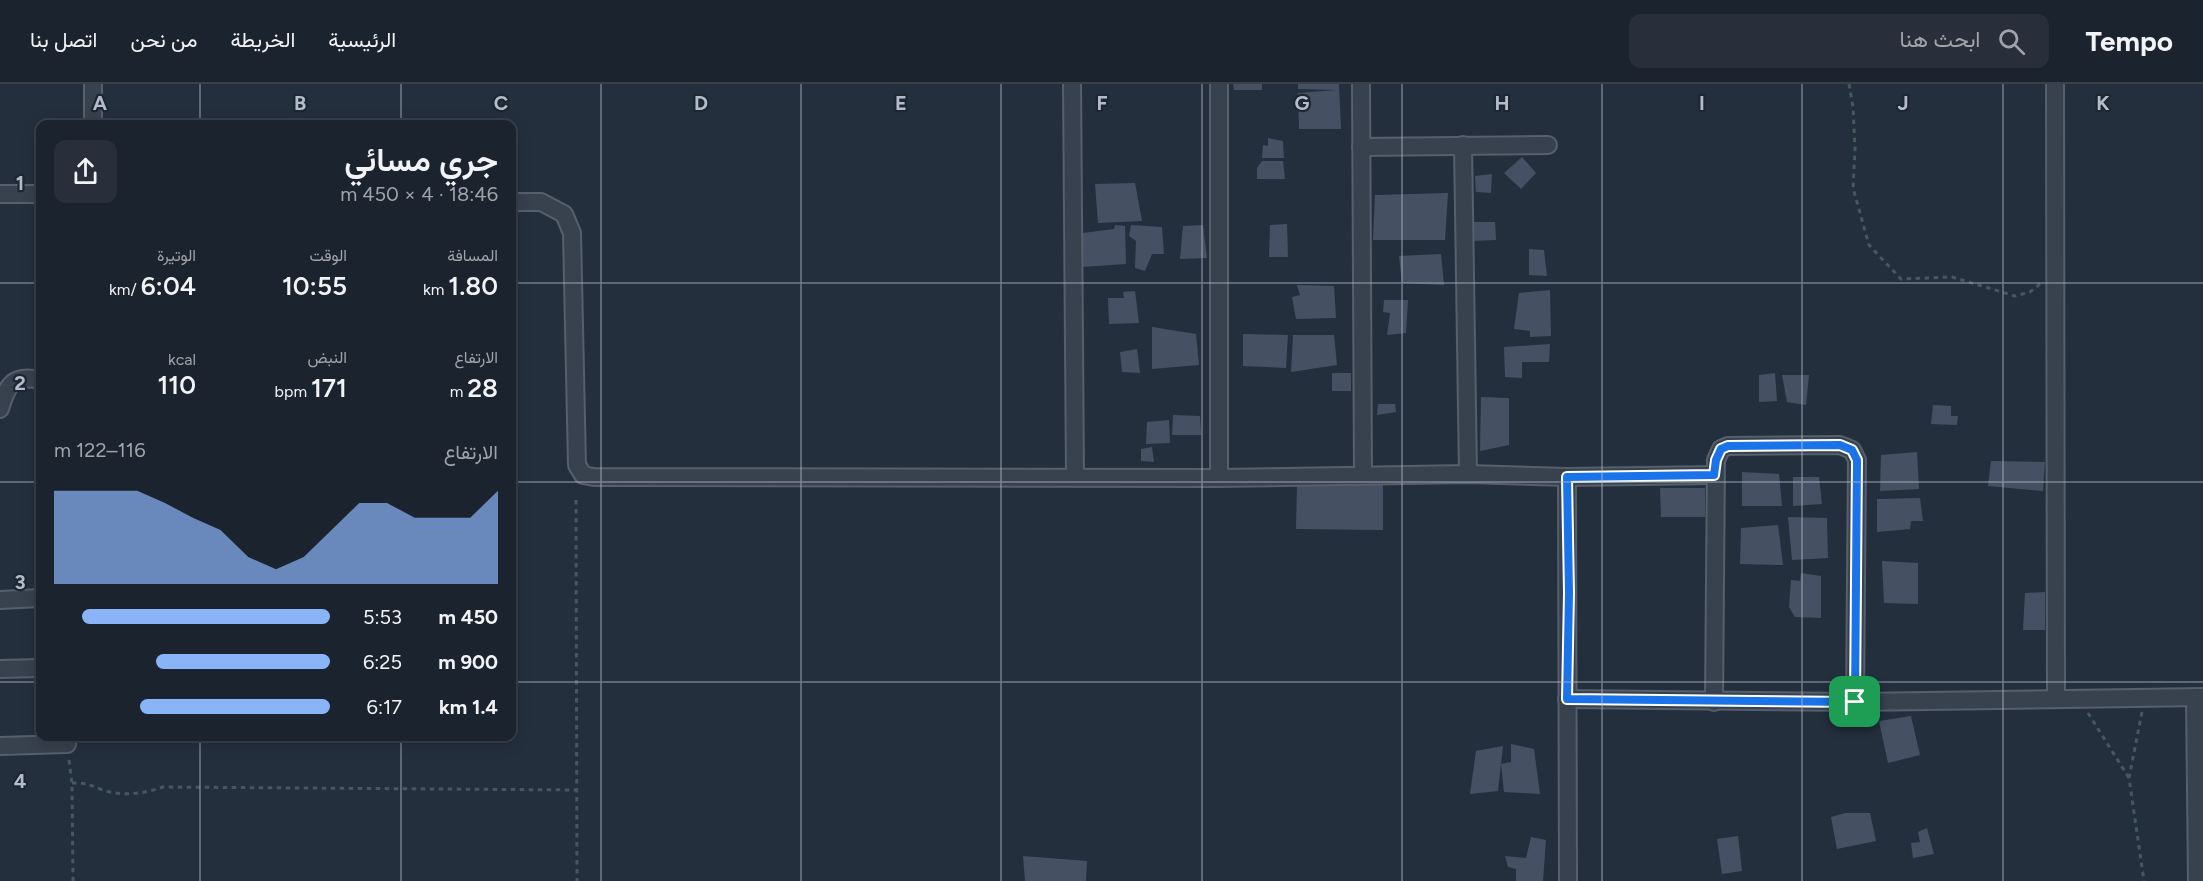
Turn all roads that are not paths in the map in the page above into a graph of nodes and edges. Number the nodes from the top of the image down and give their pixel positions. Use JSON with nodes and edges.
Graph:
{"nodes":[{"id":1,"x":93,"y":84,"type":"edge"},
{"id":2,"x":1072,"y":84,"type":"edge"},
{"id":3,"x":1219,"y":84,"type":"edge"},
{"id":4,"x":1361,"y":84,"type":"edge"},
{"id":5,"x":2055,"y":84,"type":"edge"},
{"id":6,"x":93,"y":120,"type":"edge"},
{"id":7,"x":1463,"y":145,"type":"junction"},
{"id":8,"x":1548,"y":145,"type":"dead end"},
{"id":9,"x":1361,"y":147,"type":"junction"},
{"id":10,"x":0,"y":194,"type":"edge"},
{"id":11,"x":36,"y":194,"type":"edge"},
{"id":12,"x":516,"y":202,"type":"edge"},
{"id":13,"x":36,"y":379,"type":"edge"},
{"id":14,"x":0,"y":410,"type":"edge"},
{"id":15,"x":1468,"y":474,"type":"junction"},
{"id":16,"x":1362,"y":475,"type":"junction"},
{"id":17,"x":1714,"y":475,"type":"junction"},
{"id":18,"x":1075,"y":476,"type":"junction"},
{"id":19,"x":1219,"y":477,"type":"junction"},
{"id":20,"x":1567,"y":477,"type":"junction"},
{"id":21,"x":36,"y":598,"type":"edge"},
{"id":22,"x":0,"y":600,"type":"edge"},
{"id":23,"x":36,"y":668,"type":"edge"},
{"id":24,"x":0,"y":669,"type":"edge"},
{"id":25,"x":2199,"y":697,"type":"edge"},
{"id":26,"x":1567,"y":699,"type":"junction"},
{"id":27,"x":2056,"y":699,"type":"junction"},
{"id":28,"x":1714,"y":702,"type":"junction"},
{"id":29,"x":1855,"y":702,"type":"junction"},
{"id":30,"x":57,"y":741,"type":"edge"},
{"id":31,"x":0,"y":747,"type":"edge"},
{"id":32,"x":2200,"y":815,"type":"edge"},
{"id":33,"x":1568,"y":881,"type":"edge"},
{"id":34,"x":2197,"y":881,"type":"edge"}],
"edges":[{"from":1,"to":6,"type":"street"},
{"from":2,"to":18,"type":"street"},
{"from":3,"to":19,"type":"street"},
{"from":4,"to":9,"type":"street"},
{"from":5,"to":27,"type":"street"},
{"from":7,"to":8,"type":"street"},
{"from":7,"to":9,"type":"street"},
{"from":7,"to":15,"type":"street"},
{"from":9,"to":16,"type":"street"},
{"from":10,"to":11,"type":"street"},
{"from":12,"to":18,"type":"street"},
{"from":13,"to":14,"type":"street"},
{"from":15,"to":16,"type":"street"},
{"from":15,"to":20,"type":"street"},
{"from":16,"to":19,"type":"street"},
{"from":17,"to":20,"type":"street"},
{"from":17,"to":28,"type":"street"},
{"from":17,"to":29,"type":"street"},
{"from":18,"to":19,"type":"street"},
{"from":20,"to":26,"type":"street"},
{"from":21,"to":22,"type":"street"},
{"from":23,"to":24,"type":"street"},
{"from":25,"to":27,"type":"street"},
{"from":25,"to":32,"type":"street"},
{"from":26,"to":28,"type":"street"},
{"from":26,"to":33,"type":"street"},
{"from":27,"to":29,"type":"street"},
{"from":28,"to":29,"type":"street"},
{"from":30,"to":31,"type":"street"},
{"from":32,"to":34,"type":"street"}]}
